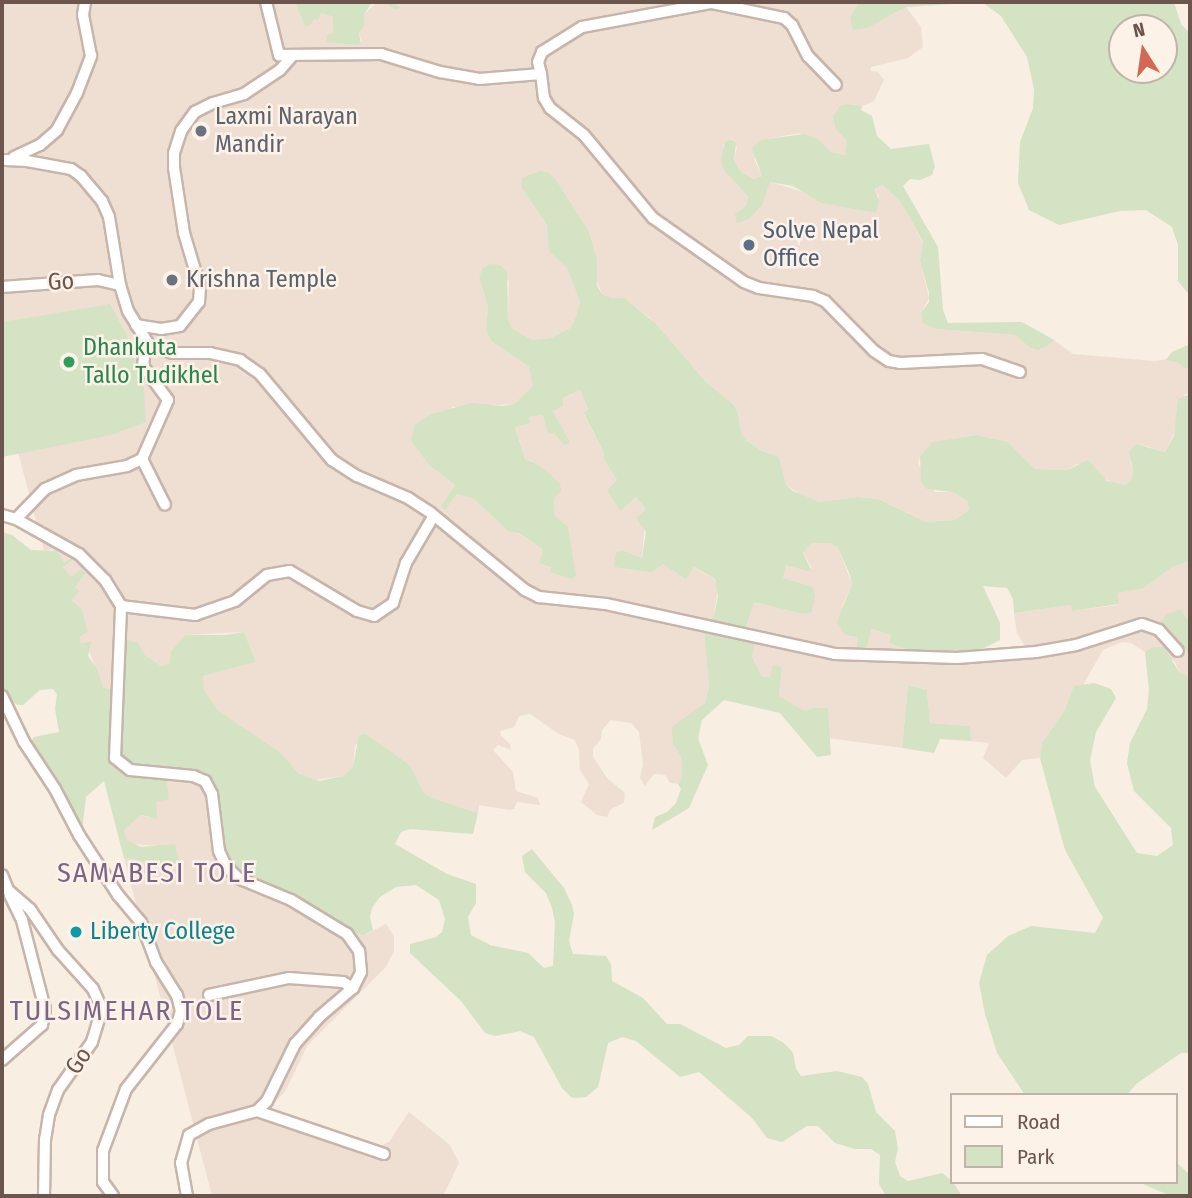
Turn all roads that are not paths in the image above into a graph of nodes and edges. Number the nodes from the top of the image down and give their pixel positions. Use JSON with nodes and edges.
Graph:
{"nodes":[{"id":1,"x":85,"y":2,"type":"edge"},
{"id":2,"x":266,"y":2,"type":"edge"},
{"id":3,"x":292,"y":56,"type":"junction"},
{"id":4,"x":541,"y":74,"type":"junction"},
{"id":5,"x":836,"y":85,"type":"dead end"},
{"id":6,"x":4,"y":161,"type":"edge"},
{"id":7,"x":120,"y":285,"type":"junction"},
{"id":8,"x":2,"y":287,"type":"edge"},
{"id":9,"x":136,"y":326,"type":"junction"},
{"id":10,"x":154,"y":348,"type":"junction"},
{"id":11,"x":1020,"y":372,"type":"dead end"},
{"id":12,"x":142,"y":459,"type":"junction"},
{"id":13,"x":166,"y":505,"type":"dead end"},
{"id":14,"x":2,"y":515,"type":"edge"},
{"id":15,"x":433,"y":517,"type":"junction"},
{"id":16,"x":16,"y":519,"type":"junction"},
{"id":17,"x":121,"y":606,"type":"junction"},
{"id":18,"x":1178,"y":651,"type":"dead end"},
{"id":19,"x":2,"y":696,"type":"edge"},
{"id":20,"x":2,"y":876,"type":"edge"},
{"id":21,"x":8,"y":890,"type":"junction"},
{"id":22,"x":353,"y":988,"type":"junction"},
{"id":23,"x":209,"y":995,"type":"dead end"},
{"id":24,"x":2,"y":1060,"type":"edge"},
{"id":25,"x":257,"y":1111,"type":"junction"},
{"id":26,"x":384,"y":1154,"type":"dead end"},
{"id":27,"x":44,"y":1196,"type":"edge"},
{"id":28,"x":113,"y":1196,"type":"edge"},
{"id":29,"x":187,"y":1196,"type":"edge"}],
"edges":[{"from":1,"to":6,"type":"street"},
{"from":2,"to":3,"type":"street"},
{"from":3,"to":4,"type":"street"},
{"from":3,"to":9,"type":"street"},
{"from":4,"to":5,"type":"street"},
{"from":4,"to":11,"type":"street"},
{"from":6,"to":7,"type":"street"},
{"from":7,"to":8,"type":"street","name":"Go"},
{"from":7,"to":9,"type":"street"},
{"from":9,"to":10,"type":"street"},
{"from":10,"to":12,"type":"street"},
{"from":10,"to":15,"type":"street"},
{"from":12,"to":13,"type":"street"},
{"from":12,"to":16,"type":"street"},
{"from":14,"to":16,"type":"street"},
{"from":15,"to":17,"type":"street"},
{"from":15,"to":18,"type":"street"},
{"from":16,"to":17,"type":"street"},
{"from":17,"to":22,"type":"street"},
{"from":19,"to":28,"type":"street"},
{"from":20,"to":21,"type":"street","name":"Go"},
{"from":21,"to":24,"type":"street"},
{"from":21,"to":27,"type":"street","name":"Go"},
{"from":22,"to":23,"type":"street"},
{"from":22,"to":25,"type":"street"},
{"from":25,"to":26,"type":"street"},
{"from":25,"to":29,"type":"street"}]}
